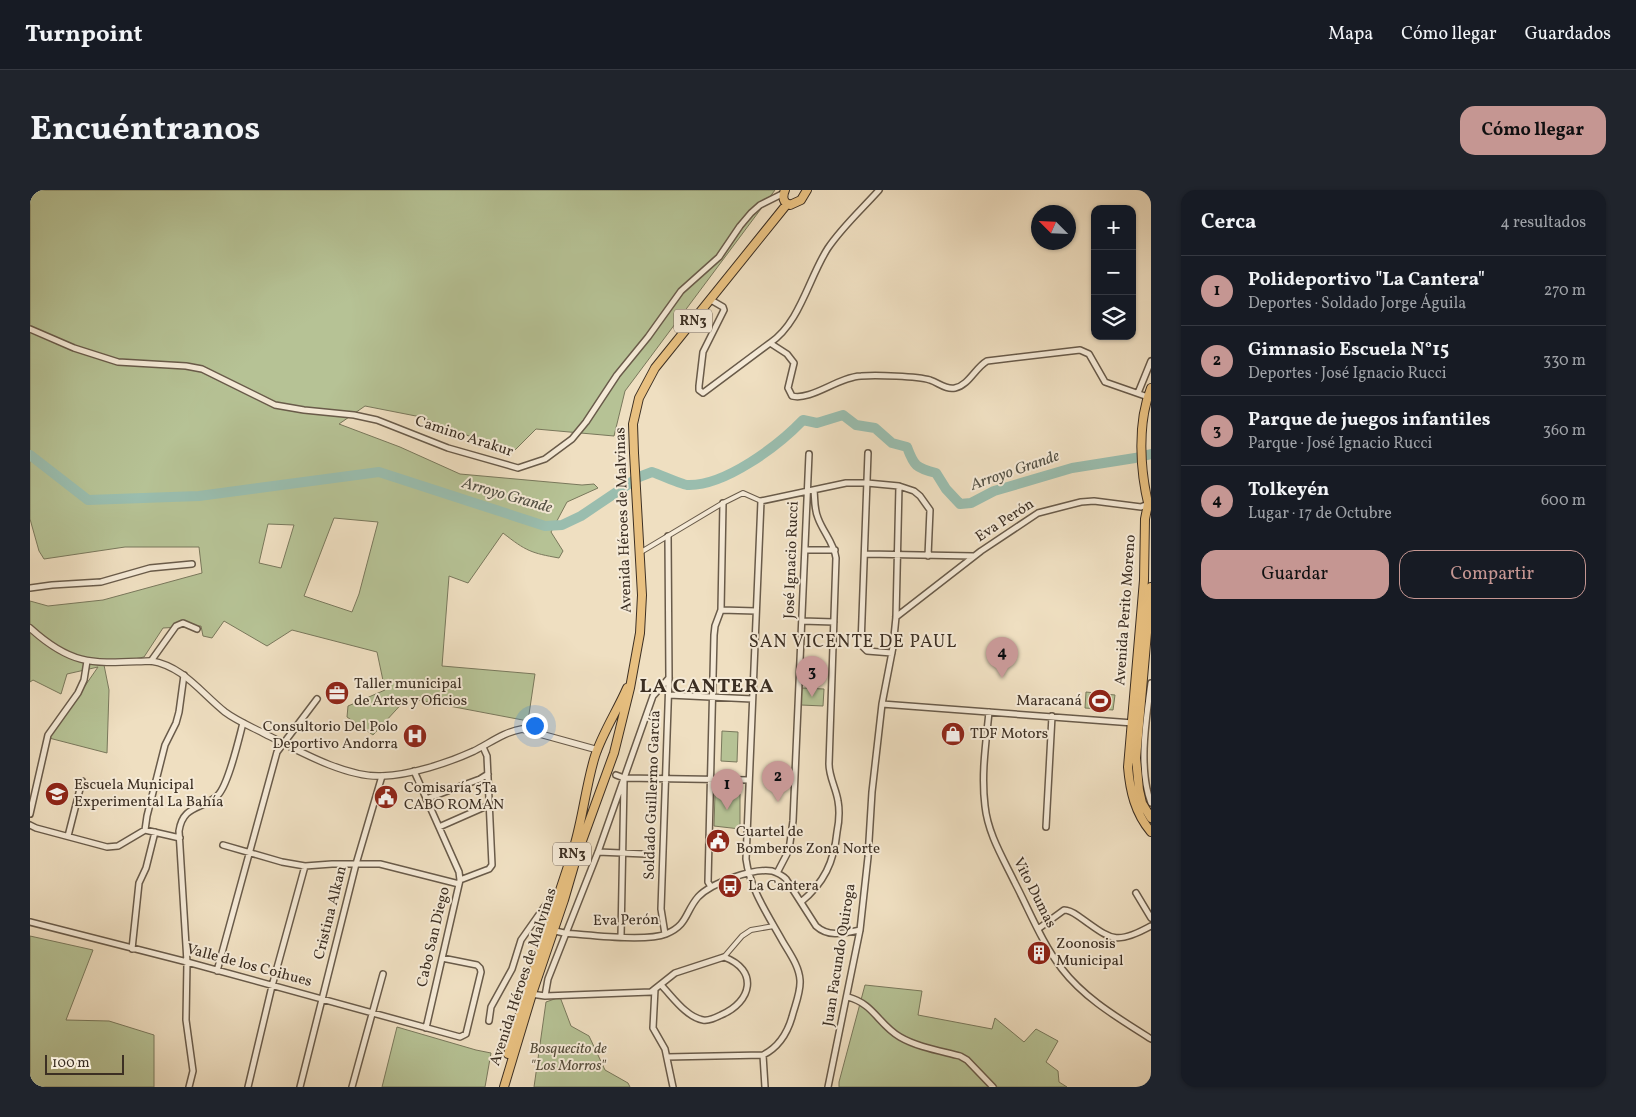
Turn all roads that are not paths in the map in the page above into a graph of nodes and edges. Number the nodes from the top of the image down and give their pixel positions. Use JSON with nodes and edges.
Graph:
{"nodes":[{"id":1,"x":807,"y":190,"type":"edge"},
{"id":2,"x":879,"y":190,"type":"edge"},
{"id":3,"x":784,"y":192,"type":"edge"},
{"id":4,"x":786,"y":204,"type":"junction"},
{"id":5,"x":711,"y":300,"type":"junction"},
{"id":6,"x":30,"y":329,"type":"edge"},
{"id":7,"x":770,"y":343,"type":"junction"},
{"id":8,"x":1151,"y":361,"type":"edge"},
{"id":9,"x":1151,"y":388,"type":"edge"},
{"id":10,"x":1138,"y":393,"type":"junction"},
{"id":11,"x":1148,"y":397,"type":"junction"},
{"id":12,"x":868,"y":453,"type":"dead end"},
{"id":13,"x":810,"y":454,"type":"dead end"},
{"id":14,"x":867,"y":483,"type":"junction"},
{"id":15,"x":899,"y":486,"type":"junction"},
{"id":16,"x":814,"y":490,"type":"junction"},
{"id":17,"x":807,"y":492,"type":"junction"},
{"id":18,"x":760,"y":501,"type":"junction"},
{"id":19,"x":723,"y":503,"type":"junction"},
{"id":20,"x":1148,"y":504,"type":"junction"},
{"id":21,"x":1149,"y":516,"type":"edge"},
{"id":22,"x":668,"y":536,"type":"junction"},
{"id":23,"x":805,"y":550,"type":"junction"},
{"id":24,"x":835,"y":550,"type":"junction"},
{"id":25,"x":640,"y":552,"type":"junction"},
{"id":26,"x":866,"y":554,"type":"junction"},
{"id":27,"x":898,"y":555,"type":"junction"},
{"id":28,"x":928,"y":556,"type":"junction"},
{"id":29,"x":974,"y":556,"type":"junction"},
{"id":30,"x":192,"y":564,"type":"dead end"},
{"id":31,"x":1147,"y":580,"type":"edge"},
{"id":32,"x":1151,"y":587,"type":"edge"},
{"id":33,"x":30,"y":588,"type":"edge"},
{"id":34,"x":721,"y":610,"type":"junction"},
{"id":35,"x":756,"y":611,"type":"junction"},
{"id":36,"x":896,"y":617,"type":"junction"},
{"id":37,"x":802,"y":621,"type":"junction"},
{"id":38,"x":834,"y":622,"type":"junction"},
{"id":39,"x":30,"y":628,"type":"edge"},
{"id":40,"x":197,"y":629,"type":"dead end"},
{"id":41,"x":892,"y":653,"type":"junction"},
{"id":42,"x":151,"y":661,"type":"junction"},
{"id":43,"x":87,"y":662,"type":"junction"},
{"id":44,"x":184,"y":675,"type":"junction"},
{"id":45,"x":632,"y":675,"type":"junction"},
{"id":46,"x":669,"y":678,"type":"junction"},
{"id":47,"x":1151,"y":683,"type":"edge"},
{"id":48,"x":1150,"y":691,"type":"edge"},
{"id":49,"x":669,"y":695,"type":"junction"},
{"id":50,"x":713,"y":697,"type":"junction"},
{"id":51,"x":317,"y":699,"type":"dead end"},
{"id":52,"x":752,"y":699,"type":"junction"},
{"id":53,"x":882,"y":704,"type":"junction"},
{"id":54,"x":990,"y":712,"type":"junction"},
{"id":55,"x":1052,"y":716,"type":"junction"},
{"id":56,"x":243,"y":723,"type":"junction"},
{"id":57,"x":1136,"y":724,"type":"junction"},
{"id":58,"x":282,"y":743,"type":"junction"},
{"id":59,"x":483,"y":747,"type":"junction"},
{"id":60,"x":586,"y":748,"type":"junction"},
{"id":61,"x":598,"y":748,"type":"junction"},
{"id":62,"x":614,"y":753,"type":"junction"},
{"id":63,"x":593,"y":764,"type":"junction"},
{"id":64,"x":610,"y":765,"type":"junction"},
{"id":65,"x":414,"y":771,"type":"junction"},
{"id":66,"x":488,"y":774,"type":"junction"},
{"id":67,"x":616,"y":775,"type":"junction"},
{"id":68,"x":382,"y":776,"type":"junction"},
{"id":69,"x":589,"y":778,"type":"junction"},
{"id":70,"x":624,"y":778,"type":"junction"},
{"id":71,"x":665,"y":778,"type":"junction"},
{"id":72,"x":711,"y":779,"type":"junction"},
{"id":73,"x":749,"y":780,"type":"junction"},
{"id":74,"x":604,"y":781,"type":"junction"},
{"id":75,"x":82,"y":782,"type":"dead end"},
{"id":76,"x":426,"y":799,"type":"junction"},
{"id":77,"x":1151,"y":802,"type":"edge"},
{"id":78,"x":489,"y":805,"type":"junction"},
{"id":79,"x":30,"y":814,"type":"edge"},
{"id":80,"x":1151,"y":818,"type":"edge"},
{"id":81,"x":30,"y":825,"type":"edge"},
{"id":82,"x":1046,"y":827,"type":"dead end"},
{"id":83,"x":439,"y":828,"type":"junction"},
{"id":84,"x":145,"y":830,"type":"junction"},
{"id":85,"x":155,"y":832,"type":"junction"},
{"id":86,"x":1151,"y":832,"type":"edge"},
{"id":87,"x":68,"y":836,"type":"junction"},
{"id":88,"x":180,"y":838,"type":"junction"},
{"id":89,"x":222,"y":845,"type":"dead end"},
{"id":90,"x":598,"y":852,"type":"junction"},
{"id":91,"x":250,"y":853,"type":"junction"},
{"id":92,"x":623,"y":853,"type":"junction"},
{"id":93,"x":645,"y":854,"type":"dead end"},
{"id":94,"x":356,"y":864,"type":"junction"},
{"id":95,"x":305,"y":866,"type":"junction"},
{"id":96,"x":776,"y":873,"type":"junction"},
{"id":97,"x":748,"y":874,"type":"junction"},
{"id":98,"x":459,"y":882,"type":"junction"},
{"id":99,"x":711,"y":887,"type":"junction"},
{"id":100,"x":1136,"y":893,"type":"dead end"},
{"id":101,"x":801,"y":902,"type":"junction"},
{"id":102,"x":556,"y":904,"type":"junction"},
{"id":103,"x":1151,"y":918,"type":"edge"},
{"id":104,"x":30,"y":922,"type":"edge"},
{"id":105,"x":774,"y":926,"type":"junction"},
{"id":106,"x":1151,"y":926,"type":"edge"},
{"id":107,"x":551,"y":930,"type":"junction"},
{"id":108,"x":860,"y":930,"type":"junction"},
{"id":109,"x":1038,"y":930,"type":"junction"},
{"id":110,"x":567,"y":933,"type":"junction"},
{"id":111,"x":665,"y":934,"type":"junction"},
{"id":112,"x":621,"y":936,"type":"junction"},
{"id":113,"x":132,"y":948,"type":"junction"},
{"id":114,"x":724,"y":956,"type":"junction"},
{"id":115,"x":442,"y":958,"type":"junction"},
{"id":116,"x":187,"y":962,"type":"junction"},
{"id":117,"x":218,"y":971,"type":"junction"},
{"id":118,"x":383,"y":974,"type":"dead end"},
{"id":119,"x":661,"y":985,"type":"junction"},
{"id":120,"x":272,"y":986,"type":"junction"},
{"id":121,"x":655,"y":989,"type":"junction"},
{"id":122,"x":529,"y":993,"type":"junction"},
{"id":123,"x":545,"y":996,"type":"junction"},
{"id":124,"x":848,"y":997,"type":"junction"},
{"id":125,"x":322,"y":999,"type":"junction"},
{"id":126,"x":372,"y":1013,"type":"junction"},
{"id":127,"x":489,"y":1021,"type":"dead end"},
{"id":128,"x":426,"y":1028,"type":"junction"},
{"id":129,"x":1151,"y":1040,"type":"edge"},
{"id":130,"x":763,"y":1055,"type":"junction"},
{"id":131,"x":667,"y":1056,"type":"junction"},
{"id":132,"x":189,"y":1087,"type":"edge"},
{"id":133,"x":248,"y":1087,"type":"edge"},
{"id":134,"x":300,"y":1087,"type":"edge"},
{"id":135,"x":352,"y":1087,"type":"edge"},
{"id":136,"x":503,"y":1087,"type":"edge"},
{"id":137,"x":673,"y":1087,"type":"edge"},
{"id":138,"x":765,"y":1087,"type":"edge"},
{"id":139,"x":828,"y":1087,"type":"edge"},
{"id":140,"x":993,"y":1087,"type":"edge"}],
"edges":[{"from":1,"to":4,"type":"main road","name":"Avenida Héroes de Malvinas","number":"RN3"},
{"from":2,"to":7,"type":"street"},
{"from":3,"to":4,"type":"main road"},
{"from":3,"to":6,"type":"street","name":"Camino Arakur"},
{"from":4,"to":5,"type":"main road","name":"Avenida Héroes de Malvinas","number":"RN3"},
{"from":5,"to":7,"type":"street"},
{"from":5,"to":25,"type":"main road","name":"Avenida Héroes de Malvinas","number":"RN3"},
{"from":7,"to":10,"type":"street"},
{"from":8,"to":10,"type":"street"},
{"from":9,"to":11,"type":"main road","name":"Avenida Perito Moreno"},
{"from":10,"to":11,"type":"street"},
{"from":11,"to":20,"type":"main road","name":"Avenida Perito Moreno"},
{"from":12,"to":14,"type":"street"},
{"from":13,"to":17,"type":"street","name":"José Ignacio Rucci"},
{"from":14,"to":15,"type":"street"},
{"from":14,"to":16,"type":"street"},
{"from":14,"to":26,"type":"street"},
{"from":15,"to":27,"type":"street","name":"Juan Facundo Quiroga"},
{"from":15,"to":28,"type":"street"},
{"from":16,"to":17,"type":"street"},
{"from":16,"to":24,"type":"street"},
{"from":17,"to":18,"type":"street"},
{"from":17,"to":23,"type":"street","name":"José Ignacio Rucci"},
{"from":18,"to":19,"type":"street"},
{"from":18,"to":35,"type":"street"},
{"from":19,"to":22,"type":"street"},
{"from":19,"to":34,"type":"street"},
{"from":20,"to":21,"type":"main road","name":"Avenida Perito Moreno"},
{"from":20,"to":29,"type":"street","name":"Eva Perón"},
{"from":21,"to":31,"type":"main road","name":"Avenida Perito Moreno"},
{"from":22,"to":25,"type":"street"},
{"from":22,"to":46,"type":"street","name":"Soldado Guillermo García"},
{"from":23,"to":24,"type":"street"},
{"from":23,"to":37,"type":"street","name":"José Ignacio Rucci"},
{"from":24,"to":38,"type":"street"},
{"from":25,"to":45,"type":"main road","name":"Avenida Héroes de Malvinas","number":"RN3"},
{"from":26,"to":27,"type":"street"},
{"from":26,"to":41,"type":"street"},
{"from":27,"to":28,"type":"street"},
{"from":27,"to":36,"type":"street","name":"Juan Facundo Quiroga"},
{"from":28,"to":29,"type":"street"},
{"from":29,"to":36,"type":"street","name":"Eva Perón"},
{"from":30,"to":33,"type":"street"},
{"from":31,"to":57,"type":"main road","name":"Avenida Perito Moreno"},
{"from":32,"to":57,"type":"main road","name":"Avenida Perito Moreno"},
{"from":34,"to":35,"type":"street"},
{"from":34,"to":50,"type":"street"},
{"from":35,"to":52,"type":"street"},
{"from":36,"to":41,"type":"street","name":"Juan Facundo Quiroga"},
{"from":37,"to":38,"type":"street"},
{"from":37,"to":96,"type":"street","name":"José Ignacio Rucci"},
{"from":38,"to":101,"type":"street"},
{"from":39,"to":43,"type":"street"},
{"from":40,"to":42,"type":"street"},
{"from":41,"to":53,"type":"street","name":"Juan Facundo Quiroga"},
{"from":42,"to":43,"type":"street"},
{"from":42,"to":44,"type":"street"},
{"from":43,"to":79,"type":"street"},
{"from":44,"to":56,"type":"street"},
{"from":44,"to":84,"type":"street"},
{"from":45,"to":61,"type":"main road","name":"Avenida Héroes de Malvinas","number":"RN3"},
{"from":45,"to":62,"type":"main road","name":"Avenida Héroes de Malvinas","number":"RN3"},
{"from":46,"to":49,"type":"street","name":"Soldado Guillermo García"},
{"from":46,"to":70,"type":"street"},
{"from":47,"to":48,"type":"street"},
{"from":48,"to":77,"type":"street"},
{"from":49,"to":50,"type":"street"},
{"from":49,"to":71,"type":"street","name":"Soldado Guillermo García"},
{"from":50,"to":52,"type":"street"},
{"from":50,"to":72,"type":"street"},
{"from":51,"to":58,"type":"street"},
{"from":52,"to":73,"type":"street"},
{"from":53,"to":54,"type":"street"},
{"from":53,"to":108,"type":"street","name":"Juan Facundo Quiroga"},
{"from":54,"to":55,"type":"street"},
{"from":54,"to":109,"type":"street","name":"Vito Dumas"},
{"from":55,"to":57,"type":"street"},
{"from":55,"to":82,"type":"street"},
{"from":56,"to":58,"type":"street"},
{"from":56,"to":88,"type":"street"},
{"from":57,"to":80,"type":"main road","name":"Avenida Perito Moreno"},
{"from":57,"to":86,"type":"main road","name":"Avenida Perito Moreno"},
{"from":58,"to":68,"type":"street"},
{"from":58,"to":91,"type":"street"},
{"from":59,"to":60,"type":"street"},
{"from":59,"to":65,"type":"street"},
{"from":59,"to":66,"type":"street"},
{"from":60,"to":61,"type":"street"},
{"from":60,"to":63,"type":"street"},
{"from":61,"to":62,"type":"main road"},
{"from":61,"to":63,"type":"main road","name":"Avenida Héroes de Malvinas","number":"RN3"},
{"from":62,"to":64,"type":"main road","name":"Avenida Héroes de Malvinas","number":"RN3"},
{"from":63,"to":69,"type":"main road","name":"Avenida Héroes de Malvinas","number":"RN3"},
{"from":64,"to":67,"type":"street"},
{"from":64,"to":74,"type":"main road","name":"Avenida Héroes de Malvinas","number":"RN3"},
{"from":65,"to":68,"type":"street"},
{"from":65,"to":76,"type":"street","name":"Cabo San Diego"},
{"from":66,"to":76,"type":"street"},
{"from":66,"to":78,"type":"street"},
{"from":67,"to":70,"type":"street"},
{"from":67,"to":74,"type":"street"},
{"from":68,"to":94,"type":"street","name":"Cristina Alkan"},
{"from":69,"to":74,"type":"main road"},
{"from":69,"to":102,"type":"main road","name":"Avenida Héroes de Malvinas","number":"RN3"},
{"from":70,"to":71,"type":"street"},
{"from":70,"to":90,"type":"street"},
{"from":70,"to":92,"type":"street"},
{"from":71,"to":72,"type":"street"},
{"from":71,"to":111,"type":"street","name":"Soldado Guillermo García"},
{"from":72,"to":73,"type":"street"},
{"from":72,"to":99,"type":"street"},
{"from":73,"to":97,"type":"street"},
{"from":74,"to":107,"type":"main road","name":"Avenida Héroes de Malvinas","number":"RN3"},
{"from":75,"to":87,"type":"street"},
{"from":76,"to":83,"type":"street","name":"Cabo San Diego"},
{"from":78,"to":83,"type":"street"},
{"from":78,"to":98,"type":"street"},
{"from":81,"to":87,"type":"street"},
{"from":83,"to":98,"type":"street","name":"Cabo San Diego"},
{"from":84,"to":85,"type":"street"},
{"from":84,"to":87,"type":"street"},
{"from":85,"to":88,"type":"street"},
{"from":85,"to":113,"type":"street"},
{"from":88,"to":116,"type":"street"},
{"from":89,"to":91,"type":"street"},
{"from":90,"to":92,"type":"street"},
{"from":90,"to":110,"type":"street"},
{"from":91,"to":95,"type":"street"},
{"from":91,"to":117,"type":"street"},
{"from":92,"to":93,"type":"street"},
{"from":92,"to":112,"type":"street"},
{"from":94,"to":95,"type":"street"},
{"from":94,"to":98,"type":"street"},
{"from":94,"to":125,"type":"street","name":"Cristina Alkan"},
{"from":95,"to":120,"type":"street"},
{"from":96,"to":97,"type":"street","name":"Eva Perón"},
{"from":96,"to":101,"type":"street"},
{"from":97,"to":99,"type":"street","name":"Eva Perón"},
{"from":97,"to":105,"type":"street"},
{"from":98,"to":115,"type":"street","name":"Cabo San Diego"},
{"from":99,"to":111,"type":"street","name":"Eva Perón"},
{"from":100,"to":103,"type":"street"},
{"from":101,"to":108,"type":"street"},
{"from":102,"to":107,"type":"main road","name":"Avenida Héroes de Malvinas","number":"RN3"},
{"from":102,"to":127,"type":"street"},
{"from":104,"to":113,"type":"street","name":"Valle de los Coihues"},
{"from":105,"to":114,"type":"street"},
{"from":105,"to":130,"type":"street"},
{"from":106,"to":109,"type":"street"},
{"from":107,"to":110,"type":"street","name":"Eva Perón"},
{"from":107,"to":122,"type":"main road","name":"Avenida Héroes de Malvinas","number":"RN3"},
{"from":108,"to":124,"type":"street","name":"Juan Facundo Quiroga"},
{"from":109,"to":129,"type":"street","name":"Vito Dumas"},
{"from":110,"to":112,"type":"street","name":"Eva Perón"},
{"from":110,"to":123,"type":"street"},
{"from":111,"to":112,"type":"street","name":"Eva Perón"},
{"from":113,"to":116,"type":"street","name":"Valle de los Coihues"},
{"from":114,"to":119,"type":"street"},
{"from":114,"to":119,"type":"street"},
{"from":115,"to":128,"type":"street","name":"Cabo San Diego"},
{"from":115,"to":128,"type":"street","name":"Valle de los Coihues"},
{"from":116,"to":117,"type":"street","name":"Valle de los Coihues"},
{"from":116,"to":132,"type":"street"},
{"from":117,"to":120,"type":"street","name":"Valle de los Coihues"},
{"from":118,"to":126,"type":"street"},
{"from":119,"to":121,"type":"street"},
{"from":120,"to":125,"type":"street","name":"Valle de los Coihues"},
{"from":120,"to":133,"type":"street"},
{"from":121,"to":123,"type":"street"},
{"from":121,"to":131,"type":"street"},
{"from":122,"to":123,"type":"street"},
{"from":122,"to":136,"type":"main road","name":"Avenida Héroes de Malvinas","number":"RN3"},
{"from":124,"to":139,"type":"street","name":"Juan Facundo Quiroga"},
{"from":124,"to":140,"type":"street"},
{"from":125,"to":126,"type":"street","name":"Valle de los Coihues"},
{"from":125,"to":134,"type":"street","name":"Cristina Alkan"},
{"from":126,"to":128,"type":"street","name":"Valle de los Coihues"},
{"from":126,"to":135,"type":"street"},
{"from":130,"to":131,"type":"street"},
{"from":130,"to":138,"type":"street"},
{"from":131,"to":137,"type":"street"}]}
